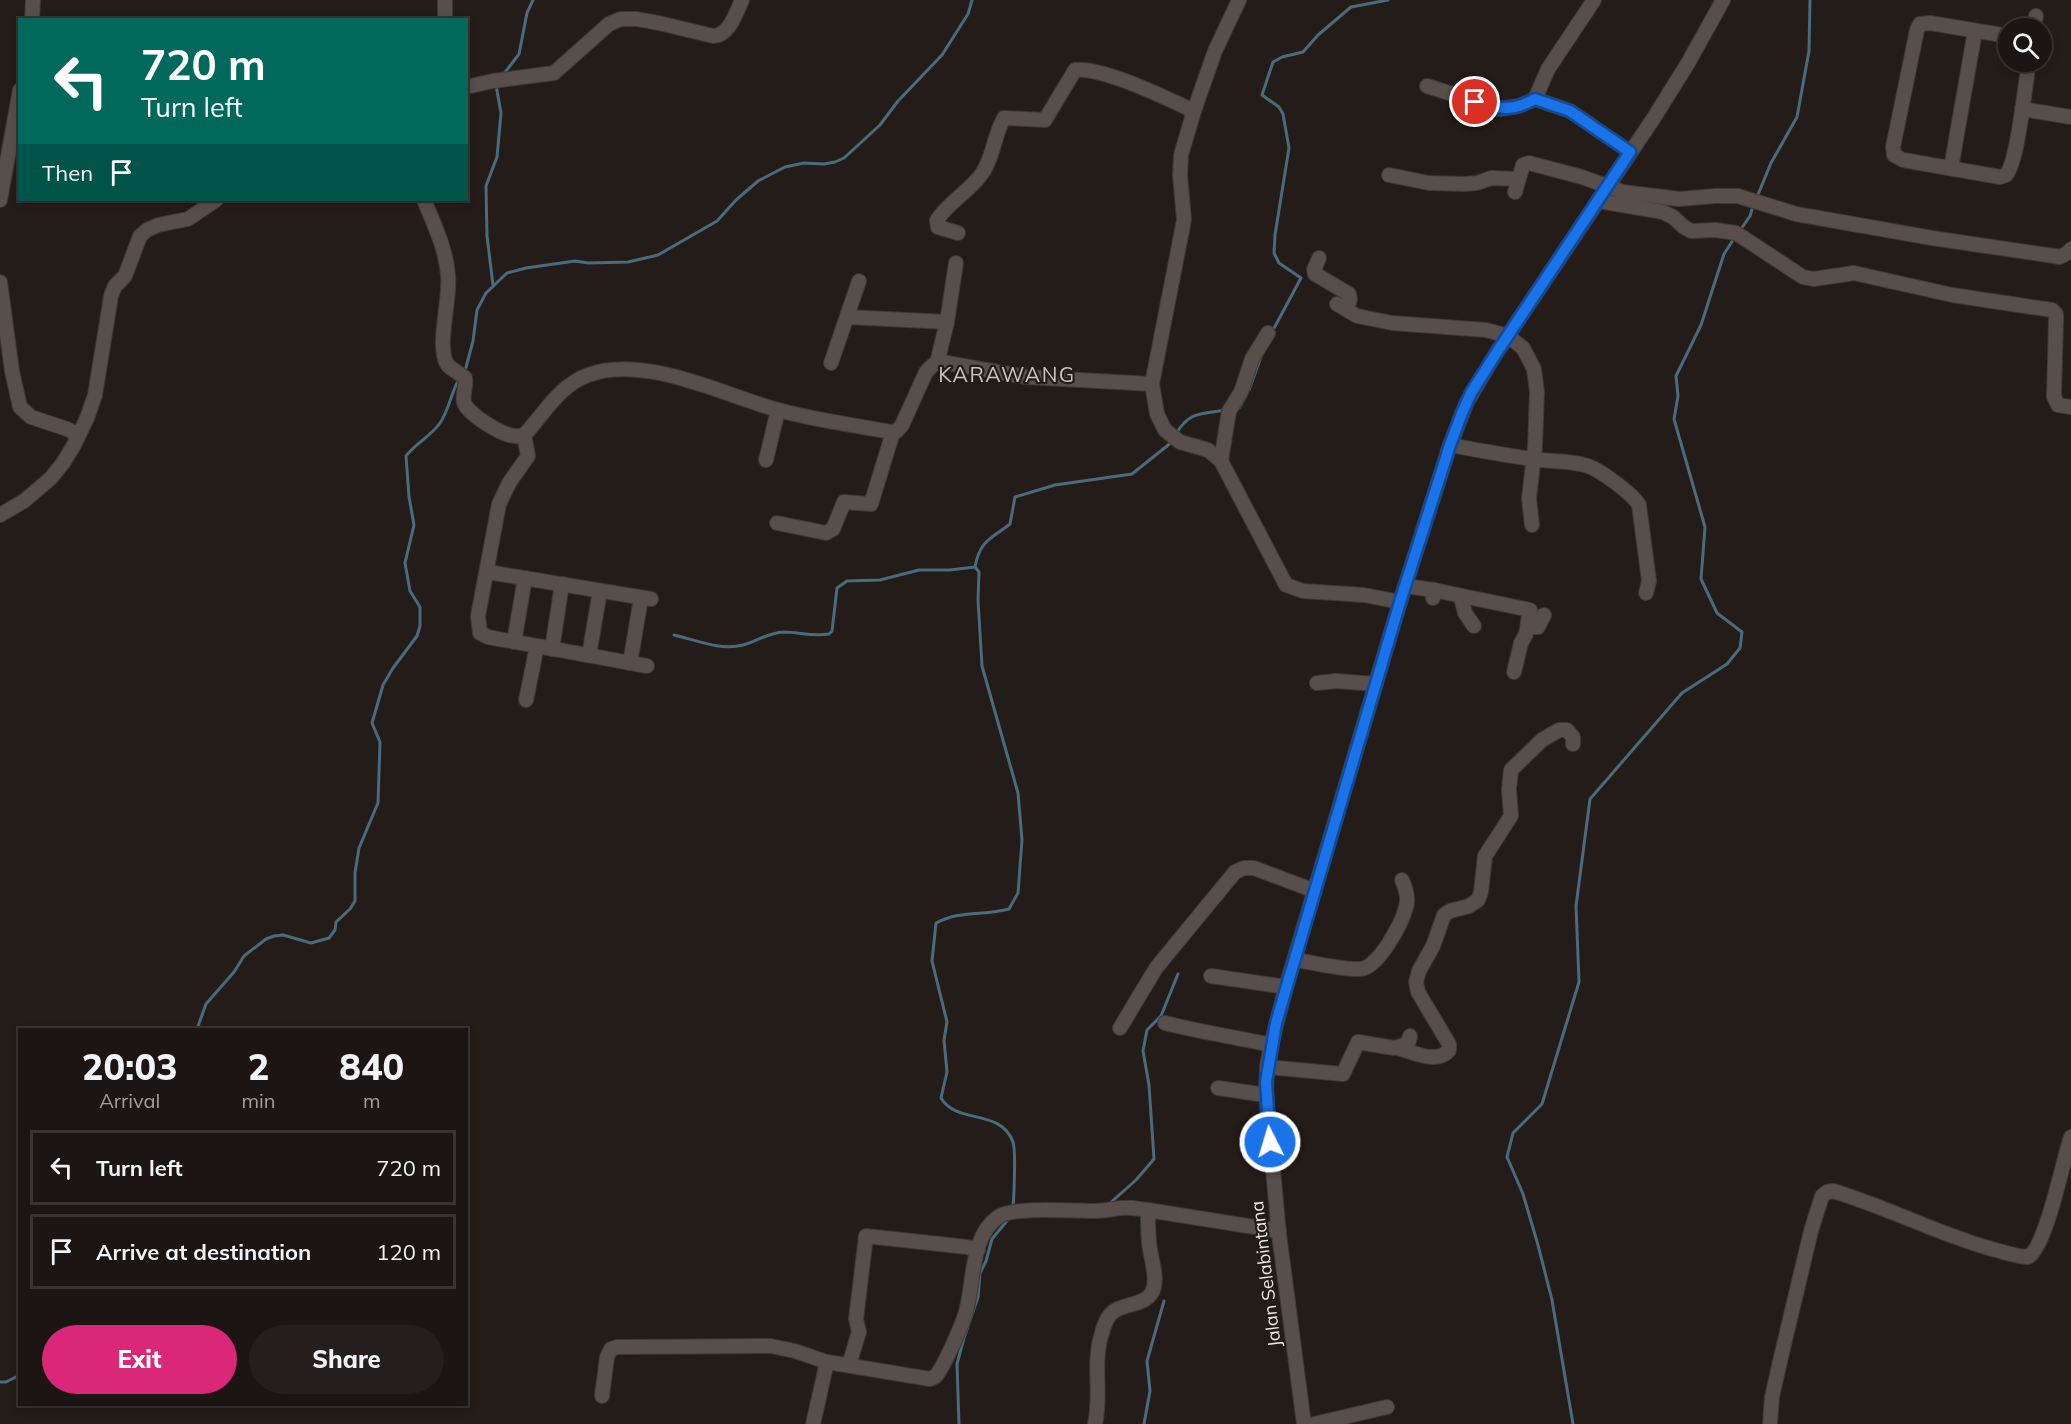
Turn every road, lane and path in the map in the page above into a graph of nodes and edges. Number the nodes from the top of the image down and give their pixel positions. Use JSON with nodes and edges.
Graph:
{"nodes":[{"id":1,"x":33,"y":0,"type":"edge"},
{"id":2,"x":445,"y":0,"type":"edge"},
{"id":3,"x":742,"y":0,"type":"edge"},
{"id":4,"x":1239,"y":0,"type":"edge"},
{"id":5,"x":1594,"y":0,"type":"edge"},
{"id":6,"x":1723,"y":0,"type":"edge"},
{"id":7,"x":32,"y":18,"type":"edge"},
{"id":8,"x":445,"y":18,"type":"edge"},
{"id":9,"x":1975,"y":31,"type":"junction"},
{"id":10,"x":1998,"y":34,"type":"edge"},
{"id":11,"x":2028,"y":72,"type":"edge"},
{"id":12,"x":1427,"y":86,"type":"dead end"},
{"id":13,"x":468,"y":87,"type":"edge"},
{"id":14,"x":1535,"y":99,"type":"junction"},
{"id":15,"x":18,"y":101,"type":"edge"},
{"id":16,"x":2022,"y":110,"type":"junction"},
{"id":17,"x":1194,"y":111,"type":"junction"},
{"id":18,"x":2071,"y":117,"type":"edge"},
{"id":19,"x":1630,"y":152,"type":"junction"},
{"id":20,"x":1951,"y":168,"type":"junction"},
{"id":21,"x":1389,"y":175,"type":"dead end"},
{"id":22,"x":1608,"y":188,"type":"junction"},
{"id":23,"x":0,"y":200,"type":"edge"},
{"id":24,"x":215,"y":201,"type":"edge"},
{"id":25,"x":424,"y":201,"type":"edge"},
{"id":26,"x":1599,"y":201,"type":"junction"},
{"id":27,"x":958,"y":233,"type":"dead end"},
{"id":28,"x":2071,"y":249,"type":"edge"},
{"id":29,"x":1319,"y":258,"type":"dead end"},
{"id":30,"x":956,"y":263,"type":"dead end"},
{"id":31,"x":859,"y":281,"type":"dead end"},
{"id":32,"x":0,"y":282,"type":"edge"},
{"id":33,"x":847,"y":317,"type":"junction"},
{"id":34,"x":947,"y":322,"type":"junction"},
{"id":35,"x":1268,"y":333,"type":"dead end"},
{"id":36,"x":1508,"y":336,"type":"junction"},
{"id":37,"x":831,"y":363,"type":"dead end"},
{"id":38,"x":937,"y":363,"type":"junction"},
{"id":39,"x":6,"y":372,"type":"edge"},
{"id":40,"x":1152,"y":384,"type":"junction"},
{"id":41,"x":2071,"y":407,"type":"edge"},
{"id":42,"x":778,"y":410,"type":"junction"},
{"id":43,"x":893,"y":432,"type":"junction"},
{"id":44,"x":525,"y":435,"type":"junction"},
{"id":45,"x":76,"y":437,"type":"junction"},
{"id":46,"x":1450,"y":445,"type":"junction"},
{"id":47,"x":1533,"y":459,"type":"junction"},
{"id":48,"x":766,"y":460,"type":"dead end"},
{"id":49,"x":1221,"y":461,"type":"junction"},
{"id":50,"x":0,"y":515,"type":"edge"},
{"id":51,"x":777,"y":523,"type":"dead end"},
{"id":52,"x":1532,"y":525,"type":"dead end"},
{"id":53,"x":488,"y":572,"type":"junction"},
{"id":54,"x":525,"y":578,"type":"junction"},
{"id":55,"x":562,"y":584,"type":"junction"},
{"id":56,"x":1406,"y":586,"type":"junction"},
{"id":57,"x":600,"y":591,"type":"junction"},
{"id":58,"x":1646,"y":593,"type":"dead end"},
{"id":59,"x":1461,"y":597,"type":"junction"},
{"id":60,"x":1400,"y":602,"type":"junction"},
{"id":61,"x":1544,"y":615,"type":"dead end"},
{"id":62,"x":1474,"y":626,"type":"dead end"},
{"id":63,"x":1528,"y":627,"type":"junction"},
{"id":64,"x":514,"y":642,"type":"junction"},
{"id":65,"x":537,"y":646,"type":"junction"},
{"id":66,"x":552,"y":649,"type":"junction"},
{"id":67,"x":589,"y":655,"type":"junction"},
{"id":68,"x":630,"y":663,"type":"junction"},
{"id":69,"x":647,"y":666,"type":"dead end"},
{"id":70,"x":1514,"y":672,"type":"dead end"},
{"id":71,"x":1317,"y":683,"type":"dead end"},
{"id":72,"x":1376,"y":684,"type":"junction"},
{"id":73,"x":526,"y":700,"type":"dead end"},
{"id":74,"x":1573,"y":744,"type":"dead end"},
{"id":75,"x":1402,"y":880,"type":"dead end"},
{"id":76,"x":1315,"y":891,"type":"junction"},
{"id":77,"x":1294,"y":960,"type":"junction"},
{"id":78,"x":1211,"y":976,"type":"dead end"},
{"id":79,"x":1286,"y":987,"type":"junction"},
{"id":80,"x":1165,"y":1023,"type":"dead end"},
{"id":81,"x":1120,"y":1028,"type":"dead end"},
{"id":82,"x":1410,"y":1036,"type":"dead end"},
{"id":83,"x":1271,"y":1045,"type":"junction"},
{"id":84,"x":1398,"y":1048,"type":"junction"},
{"id":85,"x":1267,"y":1067,"type":"junction"},
{"id":86,"x":1218,"y":1088,"type":"dead end"},
{"id":87,"x":1266,"y":1095,"type":"junction"},
{"id":88,"x":2071,"y":1137,"type":"edge"},
{"id":89,"x":1148,"y":1210,"type":"junction"},
{"id":90,"x":1279,"y":1230,"type":"junction"},
{"id":91,"x":978,"y":1250,"type":"junction"},
{"id":92,"x":827,"y":1362,"type":"junction"},
{"id":93,"x":849,"y":1365,"type":"junction"},
{"id":94,"x":602,"y":1396,"type":"dead end"},
{"id":95,"x":1387,"y":1407,"type":"dead end"},
{"id":96,"x":813,"y":1424,"type":"edge"},
{"id":97,"x":1095,"y":1424,"type":"edge"},
{"id":98,"x":1304,"y":1424,"type":"edge"},
{"id":99,"x":1314,"y":1424,"type":"edge"},
{"id":100,"x":1770,"y":1424,"type":"edge"}],
"edges":[{"from":1,"to":7,"type":"street"},
{"from":2,"to":8,"type":"street"},
{"from":3,"to":13,"type":"street"},
{"from":4,"to":17,"type":"street"},
{"from":5,"to":14,"type":"street"},
{"from":6,"to":19,"type":"street","name":"Jalan Selabintana"},
{"from":9,"to":10,"type":"street"},
{"from":9,"to":20,"type":"street"},
{"from":9,"to":20,"type":"street"},
{"from":11,"to":16,"type":"street"},
{"from":12,"to":14,"type":"street"},
{"from":14,"to":19,"type":"street"},
{"from":15,"to":23,"type":"street"},
{"from":16,"to":18,"type":"street"},
{"from":16,"to":20,"type":"street"},
{"from":17,"to":27,"type":"street"},
{"from":17,"to":40,"type":"street"},
{"from":19,"to":22,"type":"street","name":"Jalan Selabintana"},
{"from":21,"to":22,"type":"street"},
{"from":22,"to":26,"type":"street","name":"Jalan Selabintana"},
{"from":22,"to":28,"type":"street"},
{"from":24,"to":45,"type":"street"},
{"from":25,"to":44,"type":"street"},
{"from":26,"to":36,"type":"street","name":"Jalan Selabintana"},
{"from":26,"to":41,"type":"street"},
{"from":29,"to":36,"type":"street"},
{"from":30,"to":34,"type":"street"},
{"from":31,"to":33,"type":"street"},
{"from":32,"to":39,"type":"street"},
{"from":33,"to":34,"type":"street"},
{"from":33,"to":37,"type":"street"},
{"from":34,"to":38,"type":"street"},
{"from":35,"to":49,"type":"street"},
{"from":36,"to":46,"type":"street","name":"Jalan Selabintana"},
{"from":36,"to":47,"type":"street"},
{"from":38,"to":40,"type":"street"},
{"from":38,"to":43,"type":"street"},
{"from":39,"to":45,"type":"street"},
{"from":40,"to":49,"type":"street"},
{"from":42,"to":43,"type":"street"},
{"from":42,"to":44,"type":"street"},
{"from":42,"to":48,"type":"street"},
{"from":43,"to":51,"type":"street"},
{"from":44,"to":53,"type":"street"},
{"from":45,"to":50,"type":"street"},
{"from":46,"to":47,"type":"street"},
{"from":46,"to":56,"type":"street","name":"Jalan Selabintana"},
{"from":47,"to":52,"type":"street"},
{"from":47,"to":58,"type":"street"},
{"from":49,"to":60,"type":"street"},
{"from":53,"to":54,"type":"street"},
{"from":53,"to":64,"type":"street"},
{"from":54,"to":55,"type":"street"},
{"from":54,"to":64,"type":"street"},
{"from":55,"to":57,"type":"street"},
{"from":55,"to":66,"type":"street"},
{"from":56,"to":59,"type":"street"},
{"from":56,"to":60,"type":"street","name":"Jalan Selabintana"},
{"from":57,"to":67,"type":"street"},
{"from":57,"to":68,"type":"street"},
{"from":59,"to":62,"type":"street"},
{"from":59,"to":63,"type":"street"},
{"from":60,"to":72,"type":"street","name":"Jalan Selabintana"},
{"from":61,"to":63,"type":"street"},
{"from":63,"to":70,"type":"street"},
{"from":64,"to":65,"type":"street"},
{"from":65,"to":66,"type":"street"},
{"from":65,"to":73,"type":"street"},
{"from":66,"to":67,"type":"street"},
{"from":67,"to":68,"type":"street"},
{"from":68,"to":69,"type":"street"},
{"from":71,"to":72,"type":"street"},
{"from":72,"to":76,"type":"street","name":"Jalan Selabintana"},
{"from":74,"to":84,"type":"street"},
{"from":75,"to":77,"type":"street"},
{"from":76,"to":77,"type":"street","name":"Jalan Selabintana"},
{"from":76,"to":81,"type":"street"},
{"from":77,"to":79,"type":"street","name":"Jalan Selabintana"},
{"from":78,"to":79,"type":"street"},
{"from":79,"to":83,"type":"street","name":"Jalan Selabintana"},
{"from":80,"to":83,"type":"street"},
{"from":82,"to":84,"type":"street"},
{"from":83,"to":85,"type":"street","name":"Jalan Selabintana"},
{"from":84,"to":85,"type":"street"},
{"from":85,"to":87,"type":"street","name":"Jalan Selabintana"},
{"from":86,"to":87,"type":"street"},
{"from":87,"to":90,"type":"street","name":"Jalan Selabintana"},
{"from":88,"to":100,"type":"street"},
{"from":89,"to":90,"type":"street"},
{"from":89,"to":91,"type":"street"},
{"from":89,"to":97,"type":"street"},
{"from":90,"to":98,"type":"street","name":"Jalan Selabintana"},
{"from":91,"to":93,"type":"street"},
{"from":91,"to":93,"type":"street"},
{"from":92,"to":93,"type":"street"},
{"from":92,"to":94,"type":"street"},
{"from":92,"to":96,"type":"street"},
{"from":95,"to":99,"type":"street"}]}
